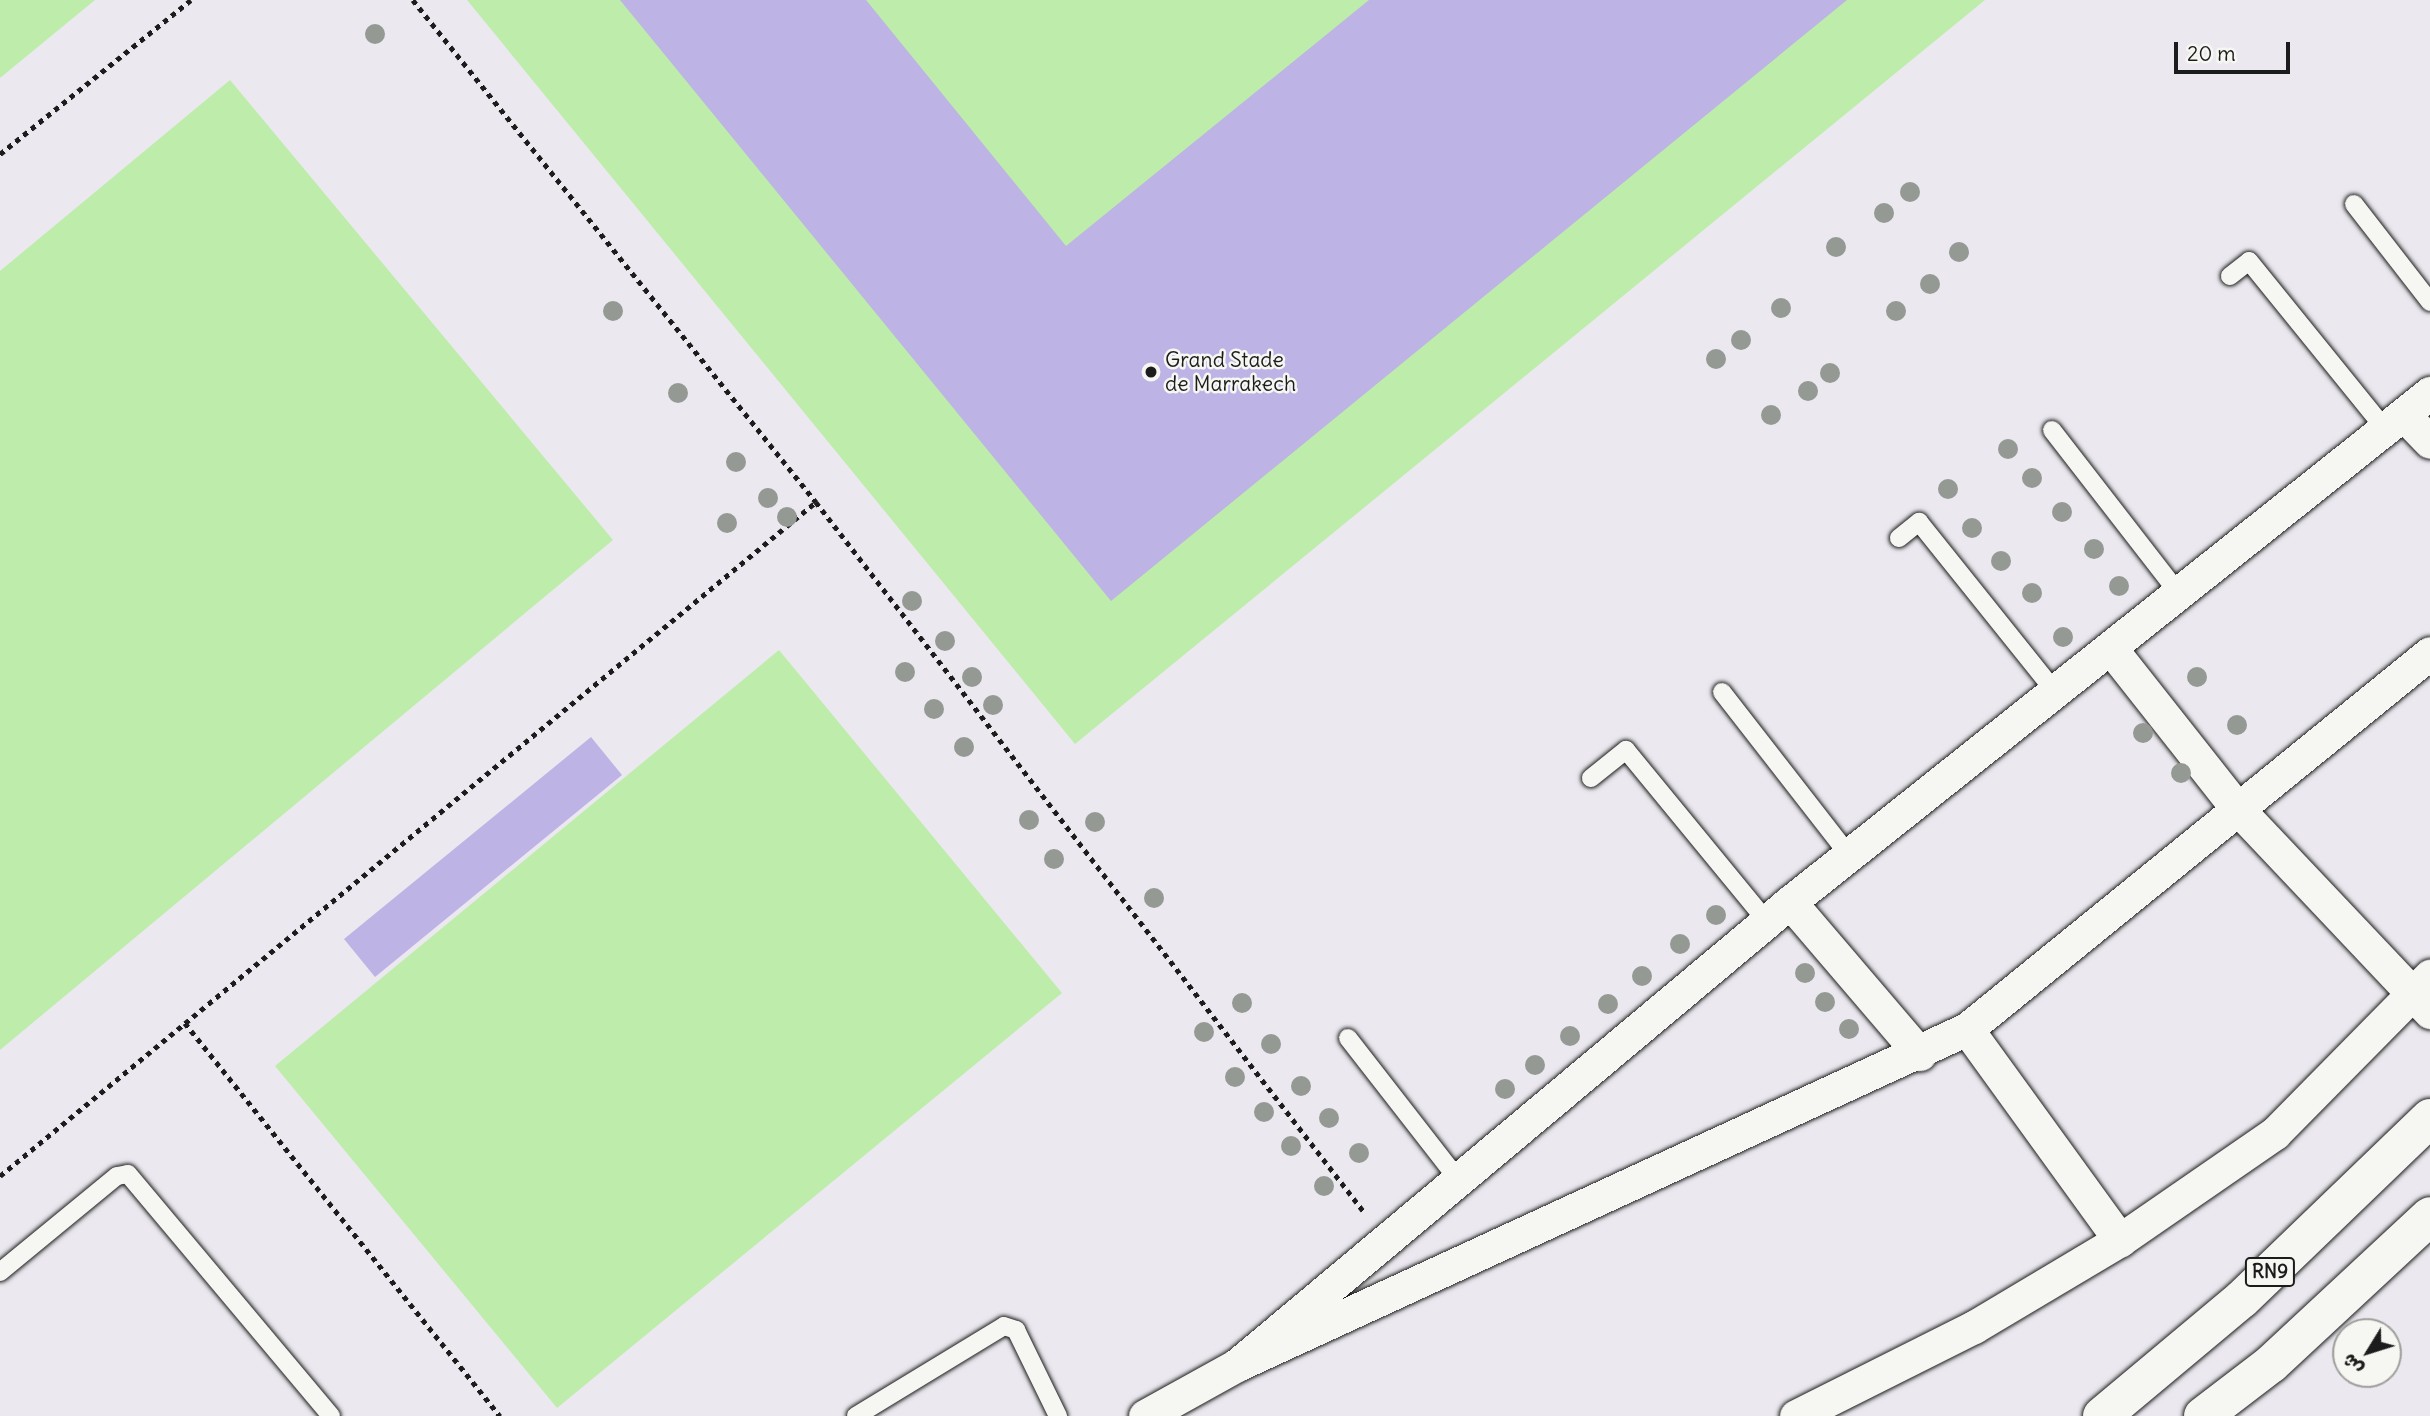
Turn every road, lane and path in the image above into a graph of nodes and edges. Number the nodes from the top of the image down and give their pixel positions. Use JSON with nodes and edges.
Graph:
{"nodes":[{"id":1,"x":191,"y":0,"type":"edge"},
{"id":2,"x":413,"y":0,"type":"edge"},
{"id":3,"x":0,"y":154,"type":"edge"},
{"id":4,"x":2354,"y":204,"type":"dead end"},
{"id":5,"x":2230,"y":276,"type":"dead end"},
{"id":6,"x":2430,"y":302,"type":"edge"},
{"id":7,"x":2430,"y":393,"type":"edge"},
{"id":8,"x":2395,"y":423,"type":"junction"},
{"id":9,"x":2052,"y":430,"type":"dead end"},
{"id":10,"x":2430,"y":442,"type":"edge"},
{"id":11,"x":816,"y":502,"type":"junction"},
{"id":12,"x":1899,"y":538,"type":"dead end"},
{"id":13,"x":2179,"y":594,"type":"junction"},
{"id":14,"x":2112,"y":650,"type":"junction"},
{"id":15,"x":2430,"y":653,"type":"edge"},
{"id":16,"x":1722,"y":692,"type":"dead end"},
{"id":17,"x":2057,"y":694,"type":"junction"},
{"id":18,"x":1591,"y":778,"type":"dead end"},
{"id":19,"x":2237,"y":808,"type":"junction"},
{"id":20,"x":1849,"y":855,"type":"junction"},
{"id":21,"x":1779,"y":912,"type":"junction"},
{"id":22,"x":2425,"y":994,"type":"edge"},
{"id":23,"x":186,"y":1023,"type":"junction"},
{"id":24,"x":1967,"y":1029,"type":"junction"},
{"id":25,"x":1348,"y":1038,"type":"dead end"},
{"id":26,"x":1920,"y":1054,"type":"junction"},
{"id":27,"x":2430,"y":1118,"type":"edge"},
{"id":28,"x":0,"y":1176,"type":"edge"},
{"id":29,"x":1460,"y":1182,"type":"junction"},
{"id":30,"x":2430,"y":1216,"type":"edge"},
{"id":31,"x":2120,"y":1240,"type":"junction"},
{"id":32,"x":1387,"y":1241,"type":"junction"},
{"id":33,"x":0,"y":1272,"type":"edge"},
{"id":34,"x":1237,"y":1365,"type":"junction"},
{"id":35,"x":331,"y":1416,"type":"edge"},
{"id":36,"x":500,"y":1416,"type":"edge"},
{"id":37,"x":856,"y":1416,"type":"edge"},
{"id":38,"x":1058,"y":1416,"type":"edge"},
{"id":39,"x":1145,"y":1416,"type":"edge"},
{"id":40,"x":1796,"y":1416,"type":"edge"},
{"id":41,"x":2102,"y":1416,"type":"edge"},
{"id":42,"x":2203,"y":1416,"type":"edge"}],
"edges":[{"from":1,"to":3,"type":"path"},
{"from":2,"to":11,"type":"path"},
{"from":4,"to":6,"type":"lane"},
{"from":5,"to":8,"type":"lane"},
{"from":7,"to":8,"type":"street"},
{"from":8,"to":10,"type":"street"},
{"from":8,"to":13,"type":"street"},
{"from":9,"to":13,"type":"lane"},
{"from":11,"to":23,"type":"path"},
{"from":11,"to":32,"type":"path"},
{"from":12,"to":17,"type":"lane"},
{"from":13,"to":14,"type":"street"},
{"from":14,"to":17,"type":"street"},
{"from":14,"to":19,"type":"street"},
{"from":15,"to":19,"type":"street"},
{"from":16,"to":20,"type":"lane"},
{"from":17,"to":20,"type":"street"},
{"from":18,"to":21,"type":"lane"},
{"from":19,"to":22,"type":"street"},
{"from":19,"to":24,"type":"street"},
{"from":20,"to":21,"type":"street"},
{"from":21,"to":26,"type":"street"},
{"from":21,"to":29,"type":"street"},
{"from":22,"to":31,"type":"street"},
{"from":23,"to":28,"type":"path"},
{"from":23,"to":36,"type":"path"},
{"from":24,"to":26,"type":"street"},
{"from":24,"to":31,"type":"street"},
{"from":25,"to":29,"type":"lane"},
{"from":26,"to":34,"type":"street"},
{"from":27,"to":41,"type":"highway","number":"RN9"},
{"from":29,"to":32,"type":"street"},
{"from":30,"to":42,"type":"highway"},
{"from":31,"to":40,"type":"street"},
{"from":32,"to":34,"type":"street"},
{"from":33,"to":35,"type":"lane"},
{"from":34,"to":39,"type":"street"},
{"from":37,"to":38,"type":"lane"}]}
